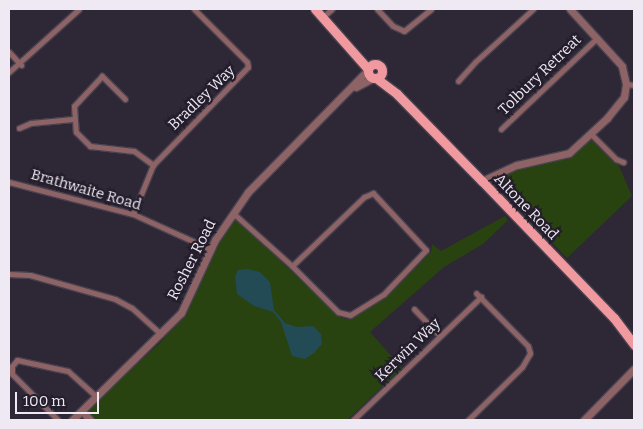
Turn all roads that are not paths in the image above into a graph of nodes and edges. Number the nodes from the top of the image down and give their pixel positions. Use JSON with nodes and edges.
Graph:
{"nodes":[{"id":1,"x":79,"y":9,"type":"edge"},
{"id":2,"x":194,"y":9,"type":"edge"},
{"id":3,"x":315,"y":9,"type":"edge"},
{"id":4,"x":332,"y":9,"type":"edge"},
{"id":5,"x":377,"y":9,"type":"edge"},
{"id":6,"x":431,"y":9,"type":"edge"},
{"id":7,"x":533,"y":9,"type":"edge"},
{"id":8,"x":570,"y":9,"type":"edge"},
{"id":9,"x":323,"y":17,"type":"junction"},
{"id":10,"x":597,"y":38,"type":"junction"},
{"id":11,"x":9,"y":52,"type":"edge"},
{"id":12,"x":21,"y":65,"type":"junction"},
{"id":13,"x":9,"y":72,"type":"edge"},
{"id":14,"x":374,"y":72,"type":"junction"},
{"id":15,"x":458,"y":81,"type":"dead end"},
{"id":16,"x":626,"y":84,"type":"junction"},
{"id":17,"x":634,"y":85,"type":"edge"},
{"id":18,"x":126,"y":99,"type":"dead end"},
{"id":19,"x":73,"y":119,"type":"junction"},
{"id":20,"x":19,"y":128,"type":"dead end"},
{"id":21,"x":501,"y":129,"type":"dead end"},
{"id":22,"x":590,"y":133,"type":"junction"},
{"id":23,"x":623,"y":162,"type":"dead end"},
{"id":24,"x":153,"y":164,"type":"junction"},
{"id":25,"x":9,"y":182,"type":"edge"},
{"id":26,"x":484,"y":184,"type":"junction"},
{"id":27,"x":233,"y":213,"type":"junction"},
{"id":28,"x":133,"y":214,"type":"junction"},
{"id":29,"x":210,"y":249,"type":"junction"},
{"id":30,"x":292,"y":266,"type":"junction"},
{"id":31,"x":9,"y":274,"type":"edge"},
{"id":32,"x":414,"y":309,"type":"dead end"},
{"id":33,"x":161,"y":334,"type":"junction"},
{"id":34,"x":440,"y":336,"type":"junction"},
{"id":35,"x":633,"y":346,"type":"edge"},
{"id":36,"x":634,"y":369,"type":"edge"},
{"id":37,"x":634,"y":376,"type":"edge"},
{"id":38,"x":626,"y":380,"type":"junction"},
{"id":39,"x":97,"y":397,"type":"junction"},
{"id":40,"x":82,"y":411,"type":"junction"},
{"id":41,"x":58,"y":420,"type":"edge"},
{"id":42,"x":72,"y":420,"type":"edge"},
{"id":43,"x":90,"y":420,"type":"edge"},
{"id":44,"x":353,"y":420,"type":"edge"},
{"id":45,"x":468,"y":420,"type":"edge"},
{"id":46,"x":584,"y":420,"type":"edge"}],
"edges":[{"from":1,"to":12,"type":"street"},
{"from":2,"to":24,"type":"street","name":"Bradley Way"},
{"from":3,"to":9,"type":"main road","name":"Altone Road"},
{"from":4,"to":9,"type":"street"},
{"from":5,"to":6,"type":"street"},
{"from":7,"to":15,"type":"street"},
{"from":8,"to":10,"type":"street"},
{"from":9,"to":14,"type":"main road","name":"Altone Road"},
{"from":10,"to":16,"type":"street"},
{"from":10,"to":21,"type":"street","name":"Tolbury Retreat"},
{"from":11,"to":12,"type":"street"},
{"from":12,"to":13,"type":"street"},
{"from":14,"to":26,"type":"main road","name":"Altone Road"},
{"from":14,"to":27,"type":"street","name":"Rosher Road"},
{"from":16,"to":17,"type":"street"},
{"from":16,"to":22,"type":"street"},
{"from":18,"to":19,"type":"street"},
{"from":19,"to":20,"type":"street"},
{"from":19,"to":24,"type":"street"},
{"from":22,"to":23,"type":"street"},
{"from":22,"to":26,"type":"street"},
{"from":24,"to":28,"type":"street","name":"Bradley Way"},
{"from":25,"to":28,"type":"street","name":"Brathwaite Road"},
{"from":26,"to":35,"type":"main road","name":"Altone Road"},
{"from":27,"to":29,"type":"street","name":"Rosher Road"},
{"from":27,"to":30,"type":"street"},
{"from":28,"to":29,"type":"street","name":"Brathwaite Road"},
{"from":29,"to":33,"type":"street","name":"Rosher Road"},
{"from":30,"to":30,"type":"street"},
{"from":31,"to":33,"type":"street"},
{"from":32,"to":34,"type":"street"},
{"from":33,"to":39,"type":"street","name":"Rosher Road"},
{"from":34,"to":44,"type":"street","name":"Kerwin Way"},
{"from":34,"to":45,"type":"street","name":"Kerwin Way"},
{"from":36,"to":38,"type":"street"},
{"from":37,"to":38,"type":"street"},
{"from":38,"to":46,"type":"street"},
{"from":39,"to":40,"type":"street","name":"Rosher Road"},
{"from":39,"to":41,"type":"street"},
{"from":40,"to":42,"type":"street","name":"Rosher Road"},
{"from":40,"to":43,"type":"street"}]}
